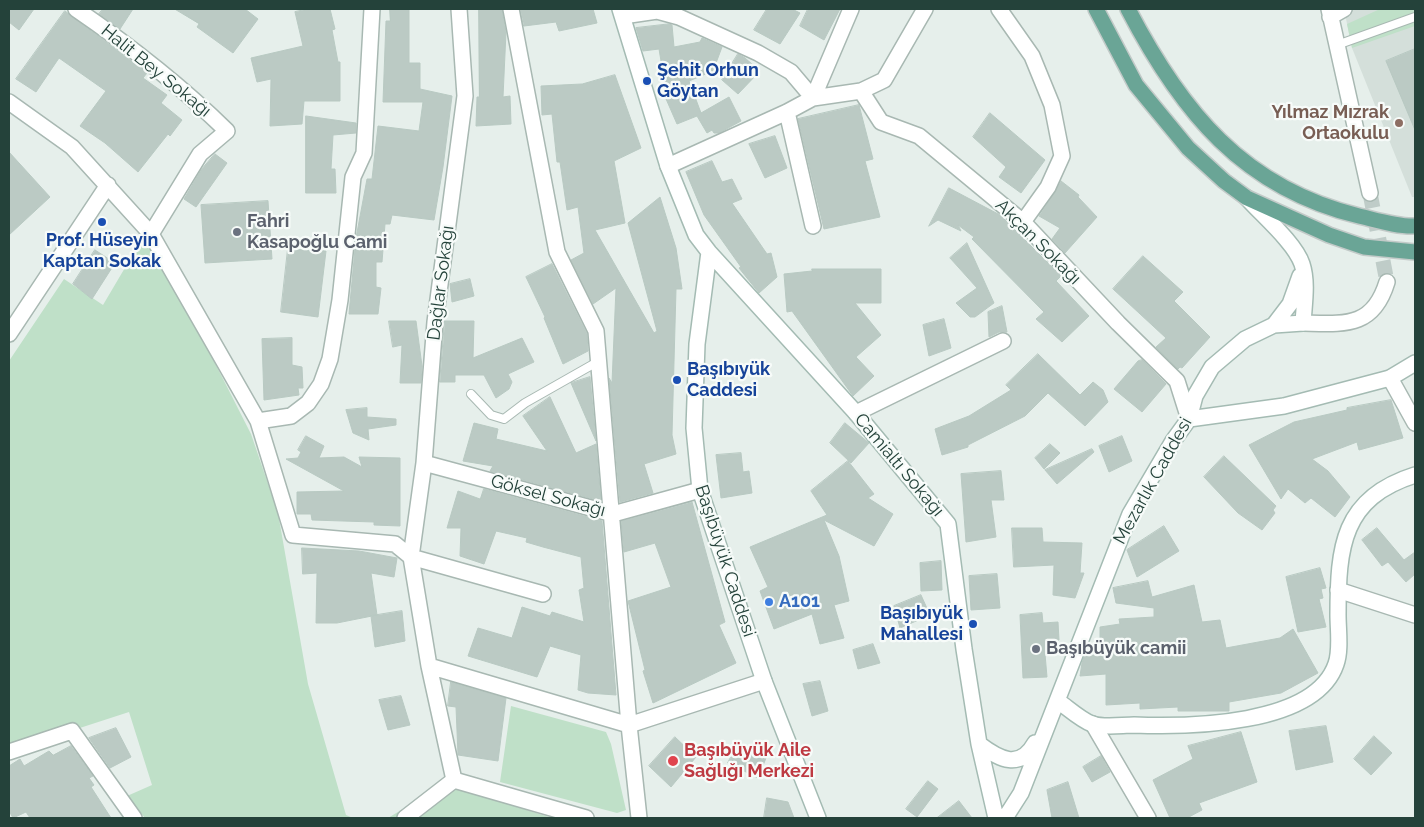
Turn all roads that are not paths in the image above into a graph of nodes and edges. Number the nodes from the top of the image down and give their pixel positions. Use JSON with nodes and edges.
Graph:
{"nodes":[{"id":1,"x":76,"y":9,"type":"edge"},
{"id":2,"x":372,"y":9,"type":"edge"},
{"id":3,"x":458,"y":9,"type":"edge"},
{"id":4,"x":511,"y":9,"type":"edge"},
{"id":5,"x":851,"y":9,"type":"edge"},
{"id":6,"x":926,"y":9,"type":"edge"},
{"id":7,"x":999,"y":9,"type":"edge"},
{"id":8,"x":1096,"y":9,"type":"edge"},
{"id":9,"x":1128,"y":9,"type":"edge"},
{"id":10,"x":1344,"y":9,"type":"edge"},
{"id":11,"x":622,"y":11,"type":"edge"},
{"id":12,"x":1330,"y":13,"type":"edge"},
{"id":13,"x":1415,"y":17,"type":"edge"},
{"id":14,"x":1337,"y":45,"type":"junction"},
{"id":15,"x":861,"y":91,"type":"junction"},
{"id":16,"x":813,"y":98,"type":"junction"},
{"id":17,"x":9,"y":102,"type":"edge"},
{"id":18,"x":787,"y":112,"type":"junction"},
{"id":19,"x":668,"y":166,"type":"junction"},
{"id":20,"x":108,"y":185,"type":"junction"},
{"id":21,"x":1370,"y":193,"type":"tunnel mouth"},
{"id":22,"x":1247,"y":198,"type":"junction"},
{"id":23,"x":1023,"y":222,"type":"junction"},
{"id":24,"x":813,"y":226,"type":"dead end"},
{"id":25,"x":1415,"y":226,"type":"edge"},
{"id":26,"x":151,"y":234,"type":"junction"},
{"id":27,"x":709,"y":252,"type":"junction"},
{"id":28,"x":1415,"y":252,"type":"edge"},
{"id":29,"x":1302,"y":265,"type":"junction"},
{"id":30,"x":1387,"y":282,"type":"tunnel mouth"},
{"id":31,"x":1304,"y":323,"type":"junction"},
{"id":32,"x":1274,"y":325,"type":"junction"},
{"id":33,"x":9,"y":334,"type":"edge"},
{"id":34,"x":1003,"y":341,"type":"dead end"},
{"id":35,"x":599,"y":361,"type":"junction"},
{"id":36,"x":1415,"y":363,"type":"edge"},
{"id":37,"x":1390,"y":378,"type":"junction"},
{"id":38,"x":471,"y":394,"type":"dead end"},
{"id":39,"x":856,"y":413,"type":"junction"},
{"id":40,"x":1190,"y":419,"type":"junction"},
{"id":41,"x":258,"y":421,"type":"junction"},
{"id":42,"x":1415,"y":423,"type":"edge"},
{"id":43,"x":424,"y":463,"type":"junction"},
{"id":44,"x":1415,"y":475,"type":"edge"},
{"id":45,"x":700,"y":490,"type":"junction"},
{"id":46,"x":613,"y":514,"type":"junction"},
{"id":47,"x":411,"y":558,"type":"junction"},
{"id":48,"x":1338,"y":590,"type":"junction"},
{"id":49,"x":543,"y":594,"type":"dead end"},
{"id":50,"x":1415,"y":615,"type":"edge"},
{"id":51,"x":429,"y":666,"type":"junction"},
{"id":52,"x":764,"y":681,"type":"junction"},
{"id":53,"x":1058,"y":701,"type":"junction"},
{"id":54,"x":1093,"y":724,"type":"junction"},
{"id":55,"x":629,"y":725,"type":"junction"},
{"id":56,"x":979,"y":744,"type":"junction"},
{"id":57,"x":9,"y":752,"type":"edge"},
{"id":58,"x":454,"y":780,"type":"junction"},
{"id":59,"x":1015,"y":811,"type":"edge"},
{"id":60,"x":134,"y":818,"type":"edge"},
{"id":61,"x":405,"y":818,"type":"edge"},
{"id":62,"x":586,"y":818,"type":"edge"},
{"id":63,"x":640,"y":818,"type":"edge"},
{"id":64,"x":818,"y":818,"type":"edge"},
{"id":65,"x":996,"y":818,"type":"edge"},
{"id":66,"x":1005,"y":818,"type":"edge"},
{"id":67,"x":1148,"y":818,"type":"edge"}],
"edges":[{"from":1,"to":26,"type":"street","name":"Halit Bey Sokağı"},
{"from":2,"to":41,"type":"street"},
{"from":3,"to":43,"type":"street","name":"Dağlar Sokağı"},
{"from":4,"to":35,"type":"street"},
{"from":5,"to":16,"type":"street"},
{"from":6,"to":15,"type":"street"},
{"from":7,"to":23,"type":"street"},
{"from":8,"to":22,"type":"main road"},
{"from":9,"to":25,"type":"main road"},
{"from":10,"to":12,"type":"street"},
{"from":11,"to":16,"type":"street"},
{"from":11,"to":19,"type":"street"},
{"from":12,"to":14,"type":"street"},
{"from":13,"to":14,"type":"lane"},
{"from":14,"to":21,"type":"street"},
{"from":15,"to":16,"type":"street"},
{"from":15,"to":23,"type":"street","name":"Akçan Sokağı"},
{"from":16,"to":18,"type":"street"},
{"from":17,"to":20,"type":"street"},
{"from":18,"to":19,"type":"street"},
{"from":18,"to":24,"type":"street"},
{"from":19,"to":27,"type":"street"},
{"from":20,"to":26,"type":"street"},
{"from":20,"to":33,"type":"street"},
{"from":22,"to":28,"type":"main road"},
{"from":22,"to":29,"type":"street"},
{"from":23,"to":40,"type":"street","name":"Akçan Sokağı"},
{"from":26,"to":41,"type":"street"},
{"from":27,"to":39,"type":"street","name":"Camialtı Sokağı"},
{"from":27,"to":45,"type":"street","name":"Başıbüyük Caddesi"},
{"from":29,"to":31,"type":"street"},
{"from":29,"to":32,"type":"street"},
{"from":30,"to":31,"type":"street","name":"Mezarlık Caddesi"},
{"from":31,"to":32,"type":"street","name":"Mezarlık Caddesi"},
{"from":32,"to":40,"type":"street","name":"Mezarlık Caddesi"},
{"from":34,"to":39,"type":"street"},
{"from":35,"to":38,"type":"lane"},
{"from":35,"to":46,"type":"street"},
{"from":36,"to":37,"type":"street"},
{"from":37,"to":40,"type":"street"},
{"from":37,"to":42,"type":"street"},
{"from":39,"to":56,"type":"street","name":"Camialtı Sokağı"},
{"from":40,"to":53,"type":"street","name":"Mezarlık Caddesi"},
{"from":41,"to":47,"type":"street"},
{"from":43,"to":46,"type":"street","name":"Göksel Sokağı"},
{"from":43,"to":47,"type":"street","name":"Dağlar Sokağı"},
{"from":44,"to":48,"type":"street"},
{"from":45,"to":46,"type":"street","name":"Göksel Sokağı"},
{"from":45,"to":52,"type":"street","name":"Başıbüyük Caddesi"},
{"from":46,"to":55,"type":"street"},
{"from":47,"to":49,"type":"street"},
{"from":47,"to":51,"type":"street","name":"Dağlar Sokağı"},
{"from":48,"to":50,"type":"street"},
{"from":48,"to":54,"type":"street"},
{"from":51,"to":55,"type":"street"},
{"from":51,"to":58,"type":"street","name":"Dağlar Sokağı"},
{"from":52,"to":55,"type":"street"},
{"from":52,"to":64,"type":"street","name":"Başıbüyük Caddesi"},
{"from":53,"to":54,"type":"street"},
{"from":53,"to":56,"type":"street"},
{"from":53,"to":59,"type":"street","name":"Mezarlık Caddesi"},
{"from":54,"to":67,"type":"street"},
{"from":55,"to":63,"type":"street"},
{"from":56,"to":65,"type":"street","name":"Camialtı Sokağı"},
{"from":57,"to":60,"type":"street"},
{"from":58,"to":61,"type":"street"},
{"from":58,"to":62,"type":"street"},
{"from":59,"to":66,"type":"street","name":"Mezarlık Caddesi"}]}
